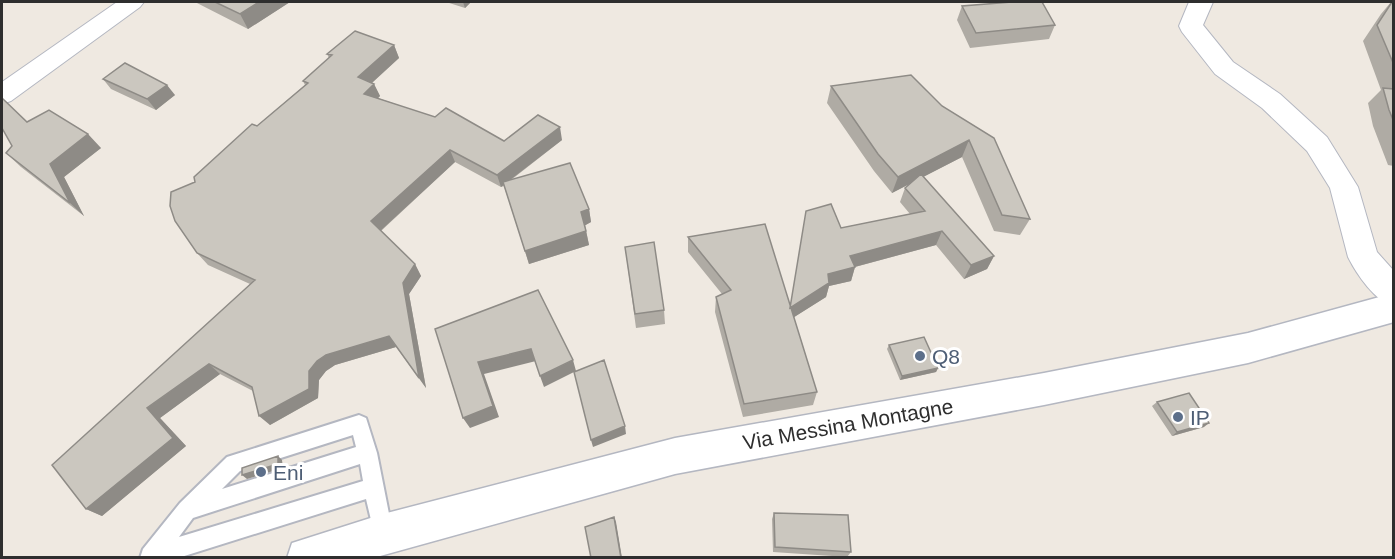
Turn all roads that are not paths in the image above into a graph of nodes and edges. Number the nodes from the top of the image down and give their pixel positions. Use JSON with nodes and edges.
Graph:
{"nodes":[{"id":1,"x":132,"y":2,"type":"edge"},
{"id":2,"x":1201,"y":2,"type":"edge"},
{"id":3,"x":2,"y":95,"type":"edge"},
{"id":4,"x":1394,"y":294,"type":"edge"},
{"id":5,"x":1394,"y":307,"type":"edge"},
{"id":6,"x":367,"y":453,"type":"junction"},
{"id":7,"x":374,"y":487,"type":"junction"},
{"id":8,"x":187,"y":510,"type":"junction"},
{"id":9,"x":383,"y":534,"type":"junction"},
{"id":10,"x":150,"y":557,"type":"edge"},
{"id":11,"x":307,"y":558,"type":"edge"}],
"edges":[{"from":1,"to":3,"type":"street"},
{"from":2,"to":4,"type":"street"},
{"from":5,"to":9,"type":"street","name":"Via Messina Montagne"},
{"from":6,"to":7,"type":"lane"},
{"from":6,"to":8,"type":"lane"},
{"from":6,"to":8,"type":"lane"},
{"from":7,"to":9,"type":"lane"},
{"from":7,"to":10,"type":"lane"},
{"from":8,"to":10,"type":"lane"},
{"from":9,"to":11,"type":"street","name":"Via Messina Montagne"}]}
